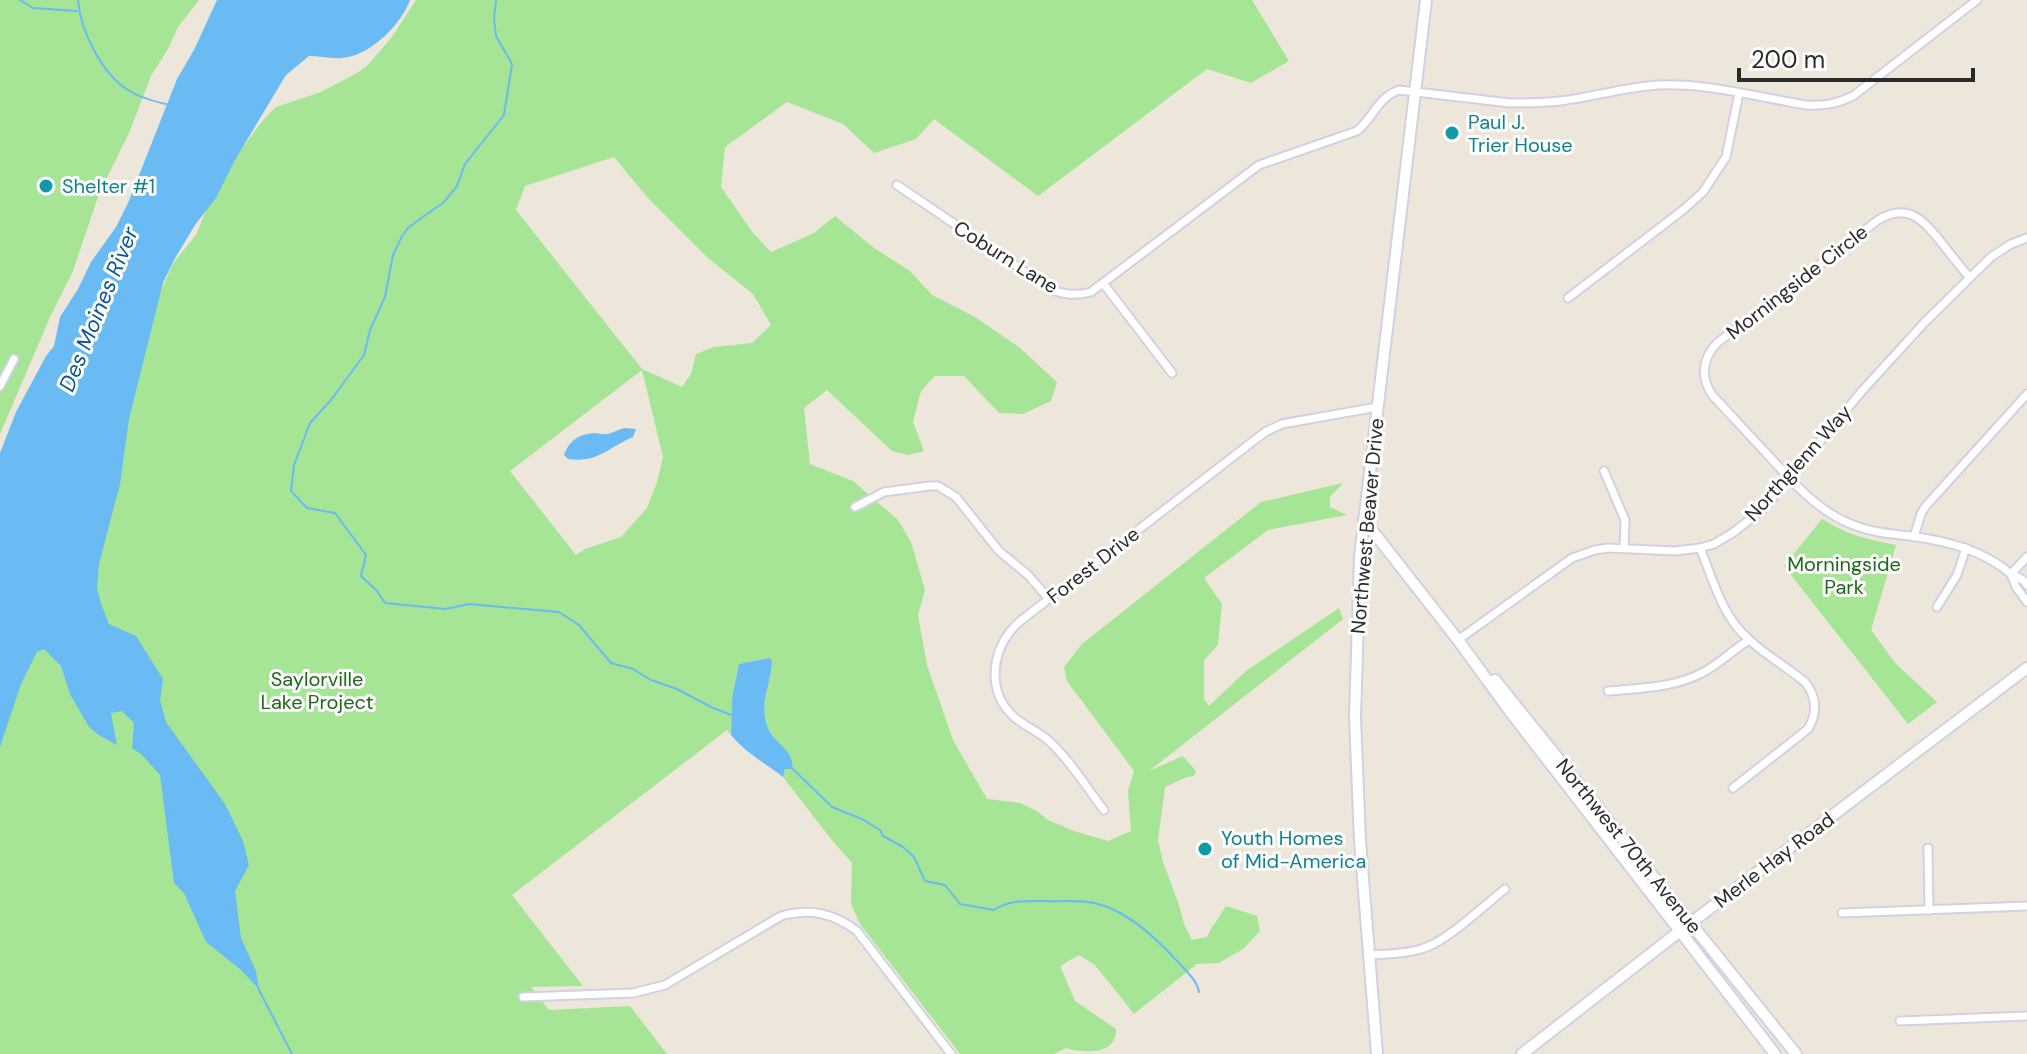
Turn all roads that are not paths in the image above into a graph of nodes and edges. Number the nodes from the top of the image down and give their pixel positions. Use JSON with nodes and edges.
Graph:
{"nodes":[{"id":1,"x":1426,"y":0,"type":"edge"},
{"id":2,"x":1977,"y":0,"type":"edge"},
{"id":3,"x":1414,"y":91,"type":"junction"},
{"id":4,"x":1739,"y":93,"type":"junction"},
{"id":5,"x":897,"y":185,"type":"dead end"},
{"id":6,"x":2027,"y":238,"type":"edge"},
{"id":7,"x":1969,"y":277,"type":"junction"},
{"id":8,"x":1103,"y":283,"type":"junction"},
{"id":9,"x":1568,"y":298,"type":"dead end"},
{"id":10,"x":14,"y":359,"type":"dead end"},
{"id":11,"x":1172,"y":373,"type":"dead end"},
{"id":12,"x":0,"y":386,"type":"edge"},
{"id":13,"x":2027,"y":394,"type":"edge"},
{"id":14,"x":1377,"y":407,"type":"junction"},
{"id":15,"x":1604,"y":471,"type":"dead end"},
{"id":16,"x":1789,"y":477,"type":"junction"},
{"id":17,"x":855,"y":507,"type":"dead end"},
{"id":18,"x":1364,"y":520,"type":"junction"},
{"id":19,"x":1914,"y":537,"type":"junction"},
{"id":20,"x":1624,"y":548,"type":"junction"},
{"id":21,"x":1700,"y":548,"type":"junction"},
{"id":22,"x":1966,"y":548,"type":"junction"},
{"id":23,"x":2027,"y":557,"type":"edge"},
{"id":24,"x":2011,"y":574,"type":"junction"},
{"id":25,"x":2027,"y":585,"type":"edge"},
{"id":26,"x":1049,"y":599,"type":"junction"},
{"id":27,"x":2027,"y":602,"type":"edge"},
{"id":28,"x":1937,"y":607,"type":"dead end"},
{"id":29,"x":1458,"y":640,"type":"junction"},
{"id":30,"x":1749,"y":640,"type":"junction"},
{"id":31,"x":2027,"y":668,"type":"edge"},
{"id":32,"x":1608,"y":691,"type":"dead end"},
{"id":33,"x":1733,"y":788,"type":"dead end"},
{"id":34,"x":1104,"y":810,"type":"dead end"},
{"id":35,"x":1928,"y":848,"type":"dead end"},
{"id":36,"x":1505,"y":889,"type":"dead end"},
{"id":37,"x":2027,"y":906,"type":"edge"},
{"id":38,"x":1929,"y":910,"type":"junction"},
{"id":39,"x":1842,"y":913,"type":"dead end"},
{"id":40,"x":1692,"y":923,"type":"junction"},
{"id":41,"x":1680,"y":931,"type":"junction"},
{"id":42,"x":1370,"y":955,"type":"junction"},
{"id":43,"x":523,"y":997,"type":"dead end"},
{"id":44,"x":2027,"y":1016,"type":"edge"},
{"id":45,"x":1900,"y":1021,"type":"dead end"},
{"id":46,"x":1526,"y":1053,"type":"edge"},
{"id":47,"x":951,"y":1054,"type":"edge"},
{"id":48,"x":1377,"y":1054,"type":"edge"},
{"id":49,"x":1775,"y":1054,"type":"edge"},
{"id":50,"x":1796,"y":1054,"type":"edge"}],
"edges":[{"from":1,"to":3,"type":"main road","name":"Northwest Beaver Drive"},
{"from":2,"to":4,"type":"street"},
{"from":3,"to":4,"type":"street"},
{"from":3,"to":8,"type":"street","name":"Coburn Lane"},
{"from":3,"to":14,"type":"main road","name":"Northwest Beaver Drive"},
{"from":4,"to":9,"type":"street"},
{"from":5,"to":8,"type":"street","name":"Coburn Lane"},
{"from":6,"to":7,"type":"street","name":"Northglenn Way"},
{"from":7,"to":16,"type":"street","name":"Northglenn Way"},
{"from":7,"to":16,"type":"street","name":"Morningside Circle"},
{"from":8,"to":11,"type":"street"},
{"from":10,"to":12,"type":"street"},
{"from":13,"to":19,"type":"street"},
{"from":14,"to":18,"type":"main road","name":"Northwest Beaver Drive"},
{"from":14,"to":26,"type":"street","name":"Forest Drive"},
{"from":15,"to":20,"type":"street"},
{"from":16,"to":19,"type":"street","name":"Morningside Circle"},
{"from":16,"to":21,"type":"street","name":"Northglenn Way"},
{"from":17,"to":26,"type":"street"},
{"from":18,"to":29,"type":"main road","name":"Northwest 70th Avenue"},
{"from":18,"to":42,"type":"main road","name":"Northwest Beaver Drive"},
{"from":19,"to":22,"type":"street","name":"Morningside Circle"},
{"from":20,"to":21,"type":"street","name":"Northglenn Way"},
{"from":20,"to":29,"type":"street","name":"Northglenn Way"},
{"from":21,"to":30,"type":"street"},
{"from":22,"to":24,"type":"street","name":"Morningside Circle"},
{"from":22,"to":28,"type":"street"},
{"from":23,"to":24,"type":"street"},
{"from":24,"to":25,"type":"street","name":"Morningside Circle"},
{"from":24,"to":27,"type":"street"},
{"from":26,"to":34,"type":"street","name":"Forest Drive"},
{"from":29,"to":40,"type":"main road","name":"Northwest 70th Avenue"},
{"from":29,"to":41,"type":"main road","name":"Northwest 70th Avenue"},
{"from":30,"to":32,"type":"street"},
{"from":30,"to":33,"type":"street"},
{"from":31,"to":40,"type":"main road","name":"Merle Hay Road"},
{"from":35,"to":38,"type":"street"},
{"from":36,"to":42,"type":"street"},
{"from":37,"to":38,"type":"street"},
{"from":38,"to":39,"type":"street"},
{"from":40,"to":41,"type":"main road","name":"Merle Hay Road"},
{"from":40,"to":50,"type":"main road","name":"Northwest 70th Avenue"},
{"from":41,"to":46,"type":"main road","name":"Merle Hay Road"},
{"from":41,"to":49,"type":"main road","name":"Northwest 70th Avenue"},
{"from":42,"to":48,"type":"main road","name":"Northwest Beaver Drive"},
{"from":43,"to":47,"type":"street"},
{"from":44,"to":45,"type":"street"}]}
